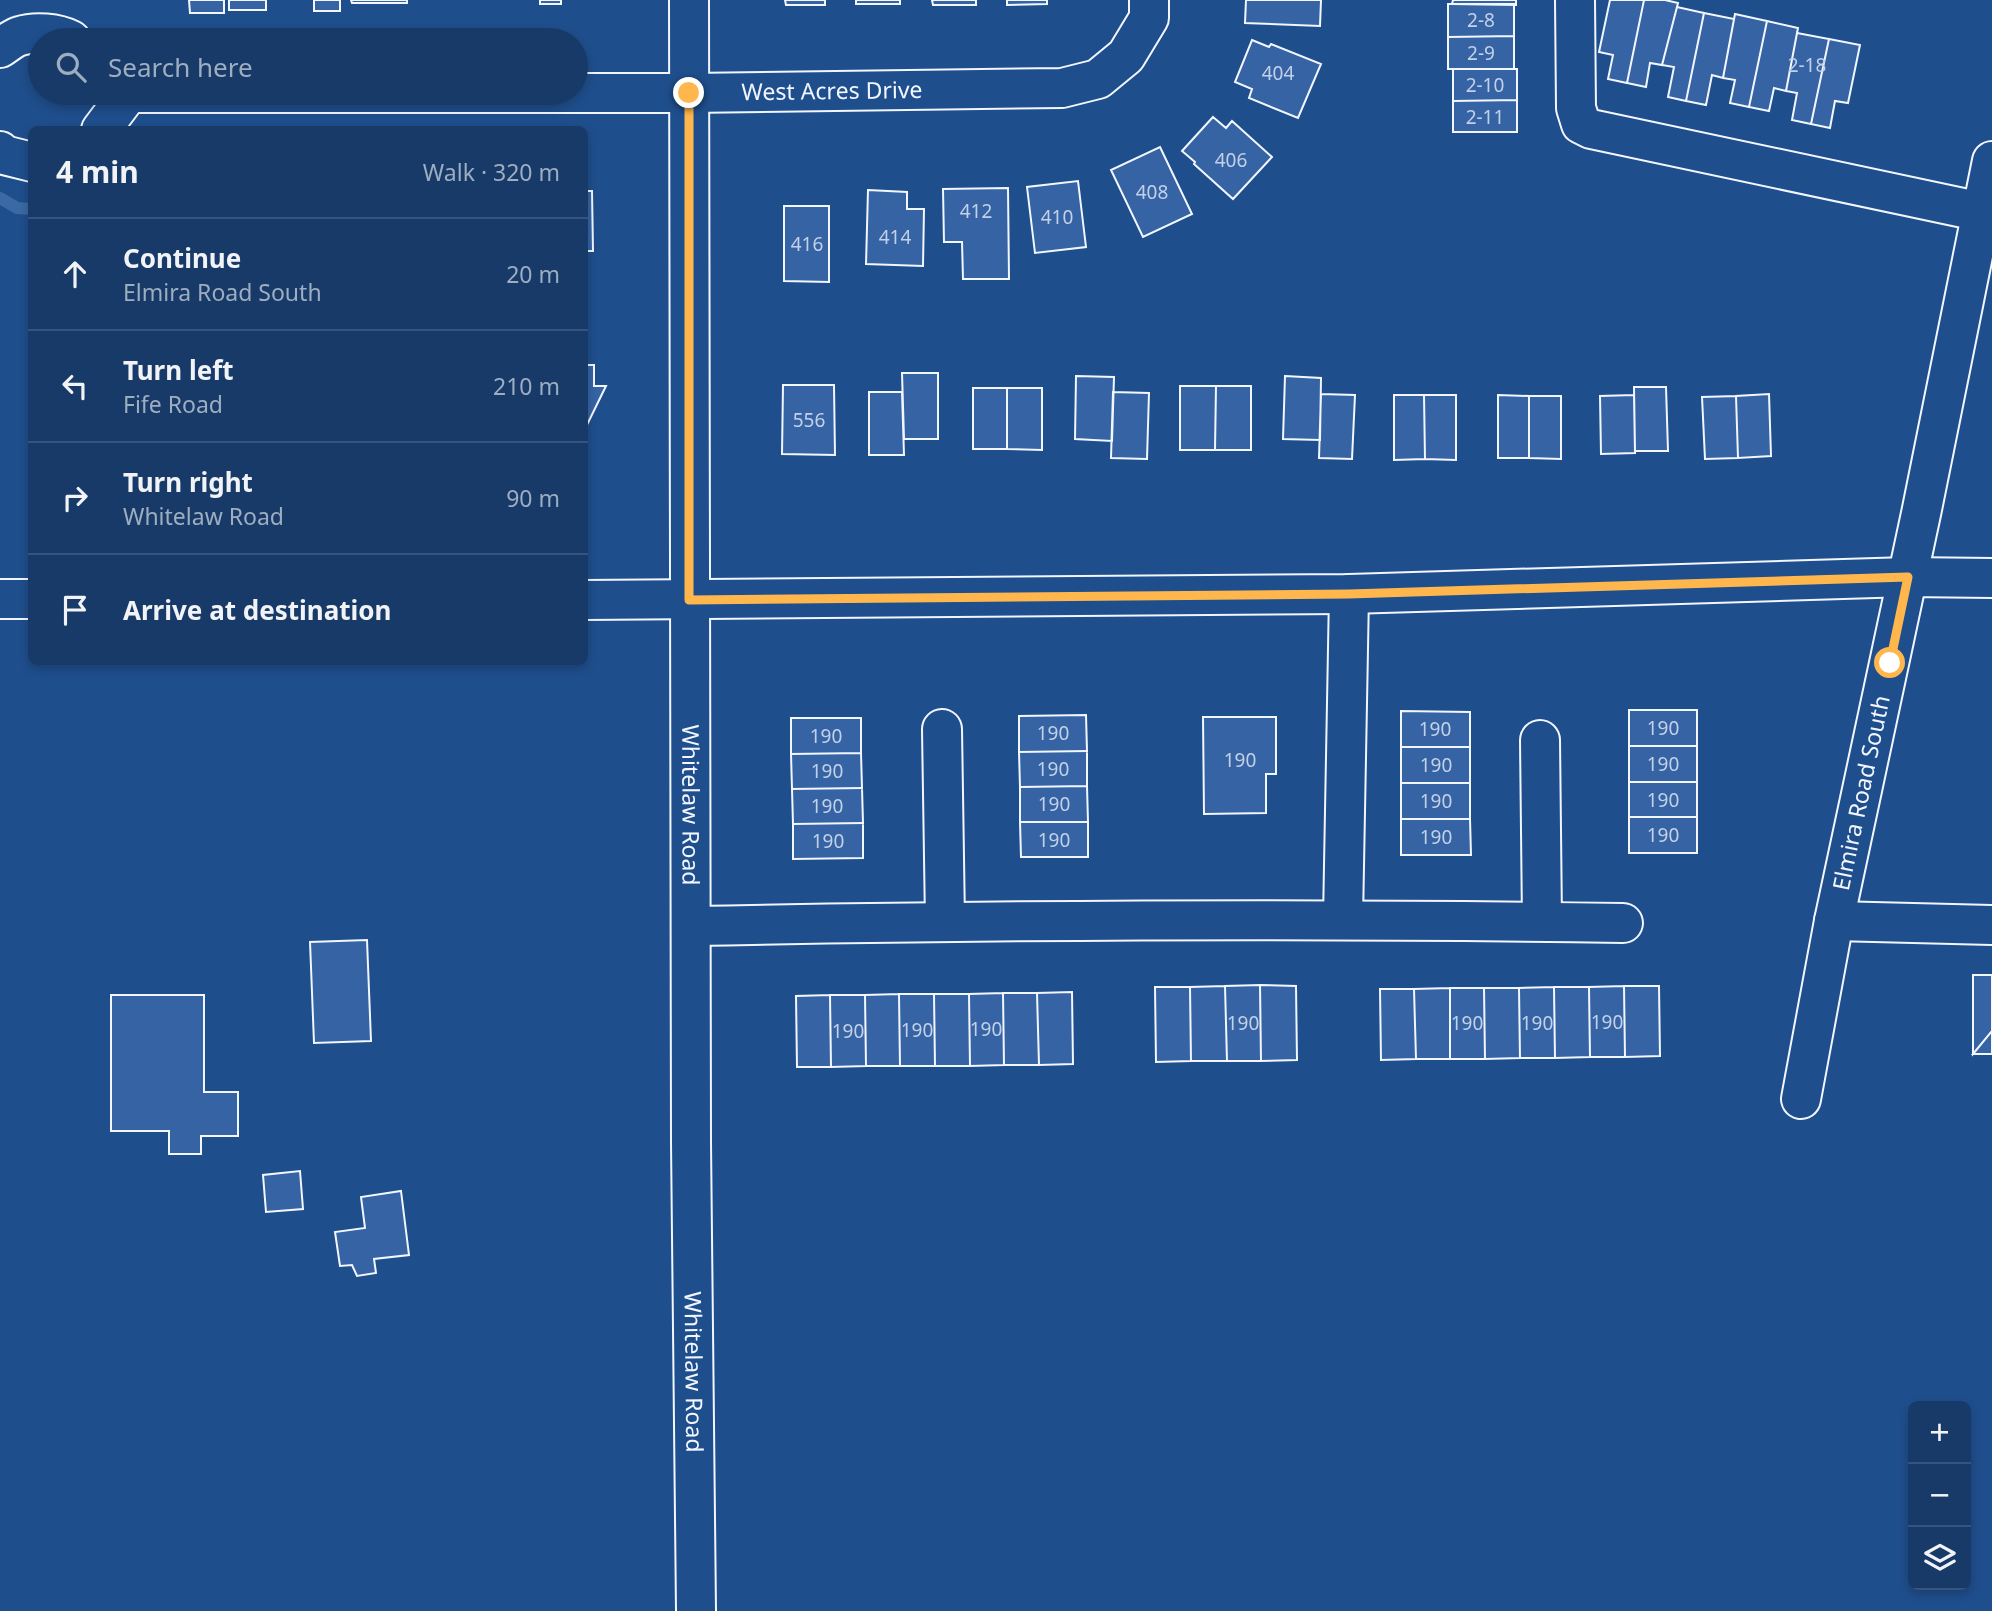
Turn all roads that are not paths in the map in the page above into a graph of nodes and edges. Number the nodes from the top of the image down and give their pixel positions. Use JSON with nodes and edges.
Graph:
{"nodes":[{"id":1,"x":689,"y":0,"type":"edge"},
{"id":2,"x":1149,"y":0,"type":"edge"},
{"id":3,"x":1575,"y":0,"type":"edge"},
{"id":4,"x":28,"y":35,"type":"edge"},
{"id":5,"x":0,"y":48,"type":"edge"},
{"id":6,"x":588,"y":93,"type":"edge"},
{"id":7,"x":689,"y":93,"type":"junction"},
{"id":8,"x":119,"y":105,"type":"edge"},
{"id":9,"x":104,"y":126,"type":"edge"},
{"id":10,"x":0,"y":151,"type":"edge"},
{"id":11,"x":28,"y":161,"type":"edge"},
{"id":12,"x":1992,"y":161,"type":"edge"},
{"id":13,"x":1982,"y":212,"type":"junction"},
{"id":14,"x":1908,"y":577,"type":"junction"},
{"id":15,"x":1992,"y":578,"type":"edge"},
{"id":16,"x":1349,"y":594,"type":"junction"},
{"id":17,"x":0,"y":600,"type":"edge"},
{"id":18,"x":28,"y":600,"type":"edge"},
{"id":19,"x":588,"y":600,"type":"edge"},
{"id":20,"x":689,"y":600,"type":"junction"},
{"id":21,"x":942,"y":729,"type":"dead end"},
{"id":22,"x":1540,"y":740,"type":"dead end"},
{"id":23,"x":1343,"y":920,"type":"junction"},
{"id":24,"x":945,"y":921,"type":"junction"},
{"id":25,"x":1542,"y":921,"type":"junction"},
{"id":26,"x":1834,"y":921,"type":"junction"},
{"id":27,"x":1623,"y":923,"type":"dead end"},
{"id":28,"x":1992,"y":925,"type":"edge"},
{"id":29,"x":691,"y":926,"type":"junction"},
{"id":30,"x":1801,"y":1099,"type":"dead end"},
{"id":31,"x":696,"y":1611,"type":"edge"}],
"edges":[{"from":1,"to":7,"type":"street","name":"Whitelaw Road"},
{"from":2,"to":7,"type":"street","name":"West Acres Drive"},
{"from":3,"to":13,"type":"street"},
{"from":4,"to":5,"type":"street"},
{"from":6,"to":7,"type":"street","name":"West Acres Drive"},
{"from":7,"to":20,"type":"street","name":"Whitelaw Road"},
{"from":8,"to":9,"type":"street","name":"West Acres Drive"},
{"from":10,"to":11,"type":"street"},
{"from":12,"to":13,"type":"street","name":"Elmira Road South"},
{"from":13,"to":14,"type":"street","name":"Elmira Road South"},
{"from":14,"to":15,"type":"street"},
{"from":14,"to":16,"type":"street"},
{"from":14,"to":26,"type":"street","name":"Elmira Road South"},
{"from":16,"to":20,"type":"street"},
{"from":16,"to":23,"type":"street"},
{"from":17,"to":18,"type":"street"},
{"from":19,"to":20,"type":"street"},
{"from":20,"to":29,"type":"street","name":"Whitelaw Road"},
{"from":21,"to":24,"type":"street"},
{"from":22,"to":25,"type":"street"},
{"from":23,"to":24,"type":"street"},
{"from":23,"to":25,"type":"street"},
{"from":24,"to":29,"type":"street"},
{"from":25,"to":27,"type":"street"},
{"from":26,"to":28,"type":"street"},
{"from":26,"to":30,"type":"street","name":"Elmira Road South"},
{"from":29,"to":31,"type":"street","name":"Whitelaw Road"}]}
